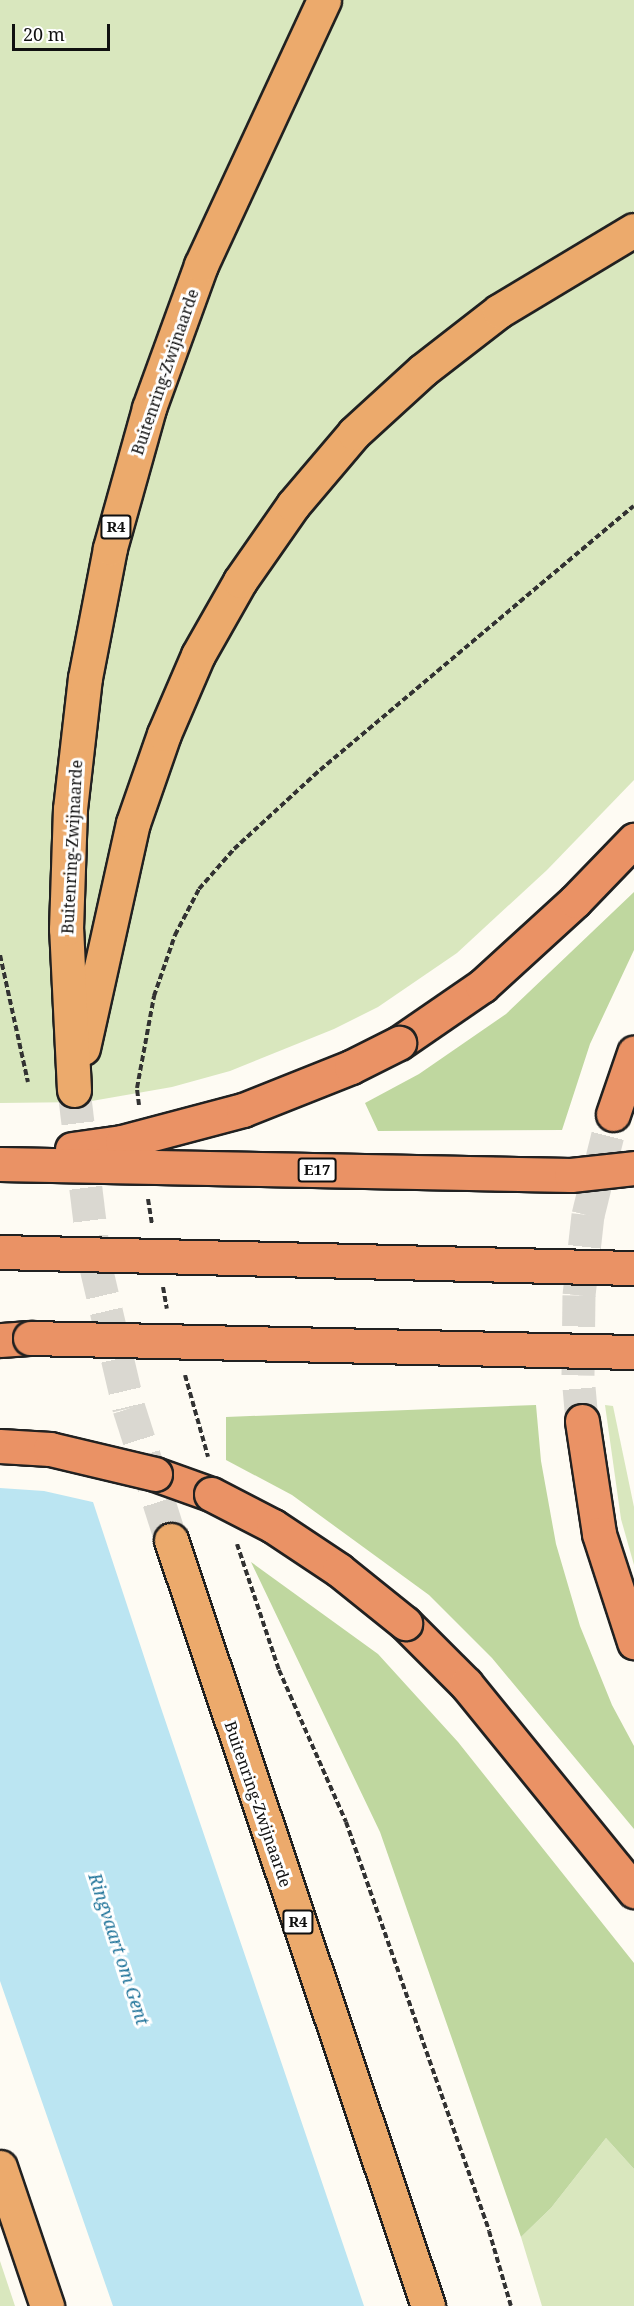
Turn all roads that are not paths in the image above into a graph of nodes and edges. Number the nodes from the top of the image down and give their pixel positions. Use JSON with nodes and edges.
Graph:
{"nodes":[{"id":1,"x":324,"y":0,"type":"edge"},
{"id":2,"x":634,"y":230,"type":"edge"},
{"id":3,"x":634,"y":840,"type":"edge"},
{"id":4,"x":634,"y":1053,"type":"edge"},
{"id":5,"x":613,"y":1114,"type":"tunnel mouth"},
{"id":6,"x":0,"y":1157,"type":"edge"},
{"id":7,"x":0,"y":1164,"type":"edge"},
{"id":8,"x":634,"y":1168,"type":"edge"},
{"id":9,"x":0,"y":1252,"type":"edge"},
{"id":10,"x":634,"y":1268,"type":"edge"},
{"id":11,"x":10,"y":1338,"type":"edge"},
{"id":12,"x":634,"y":1352,"type":"edge"},
{"id":13,"x":582,"y":1422,"type":"tunnel mouth"},
{"id":14,"x":0,"y":1446,"type":"edge"},
{"id":15,"x":171,"y":1540,"type":"tunnel mouth"},
{"id":16,"x":634,"y":1642,"type":"edge"},
{"id":17,"x":633,"y":1889,"type":"edge"},
{"id":18,"x":0,"y":2167,"type":"edge"},
{"id":19,"x":46,"y":2306,"type":"edge"},
{"id":20,"x":428,"y":2306,"type":"edge"}],
"edges":[{"from":1,"to":2,"type":"highway","name":"Buitenring-Zwijnaarde","number":"R4"},
{"from":3,"to":6,"type":"highway","bridge":true},
{"from":4,"to":5,"type":"highway"},
{"from":7,"to":8,"type":"highway","number":"E17","bridge":true},
{"from":9,"to":10,"type":"highway","bridge":true},
{"from":11,"to":12,"type":"highway","bridge":true},
{"from":13,"to":16,"type":"highway"},
{"from":14,"to":17,"type":"highway","bridge":true},
{"from":15,"to":20,"type":"highway","name":"Buitenring-Zwijnaarde","number":"R4"},
{"from":18,"to":19,"type":"highway"}]}
